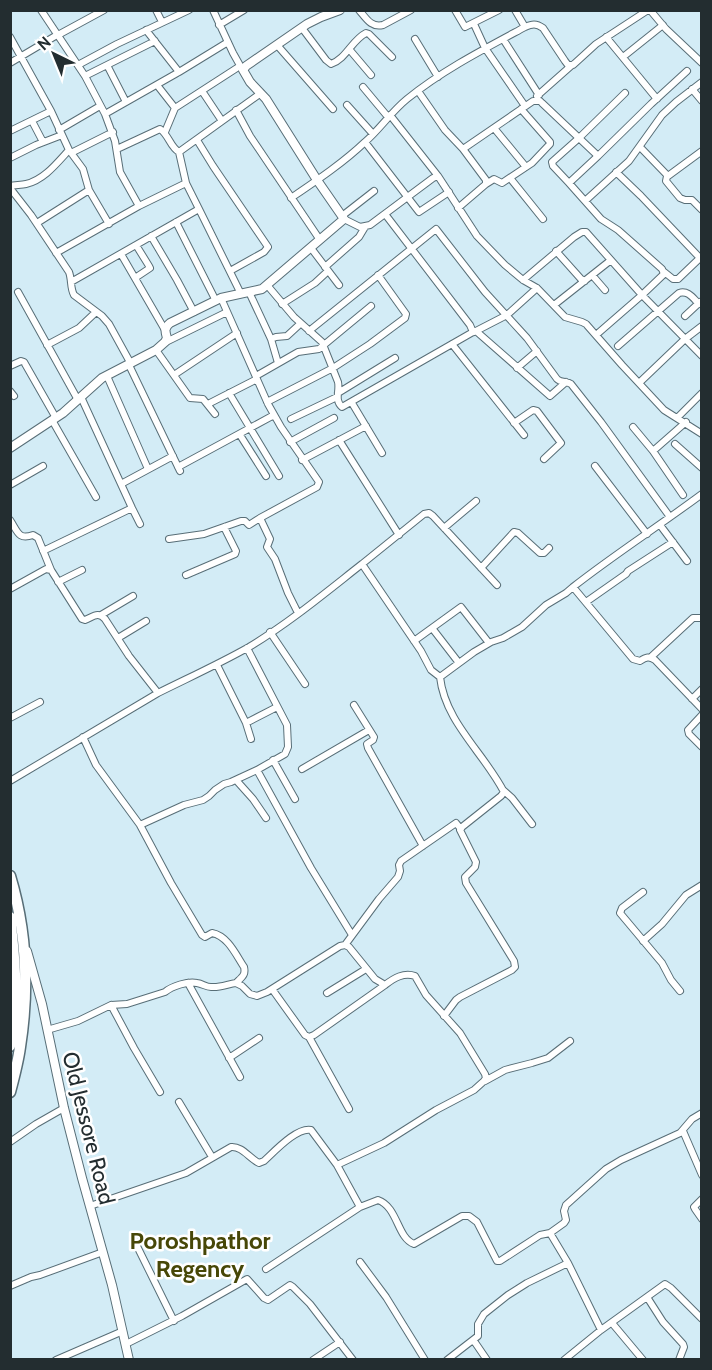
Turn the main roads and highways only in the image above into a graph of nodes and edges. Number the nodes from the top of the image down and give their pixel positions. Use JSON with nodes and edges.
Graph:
{"nodes":[{"id":1,"x":10,"y":876,"type":"edge"},
{"id":2,"x":10,"y":916,"type":"edge"},
{"id":3,"x":21,"y":972,"type":"edge"},
{"id":4,"x":15,"y":1039,"type":"edge"},
{"id":5,"x":10,"y":1092,"type":"edge"}],
"edges":[{"from":1,"to":3,"type":"highway"},
{"from":2,"to":3,"type":"highway"},
{"from":3,"to":4,"type":"highway"},
{"from":4,"to":5,"type":"highway"}]}
